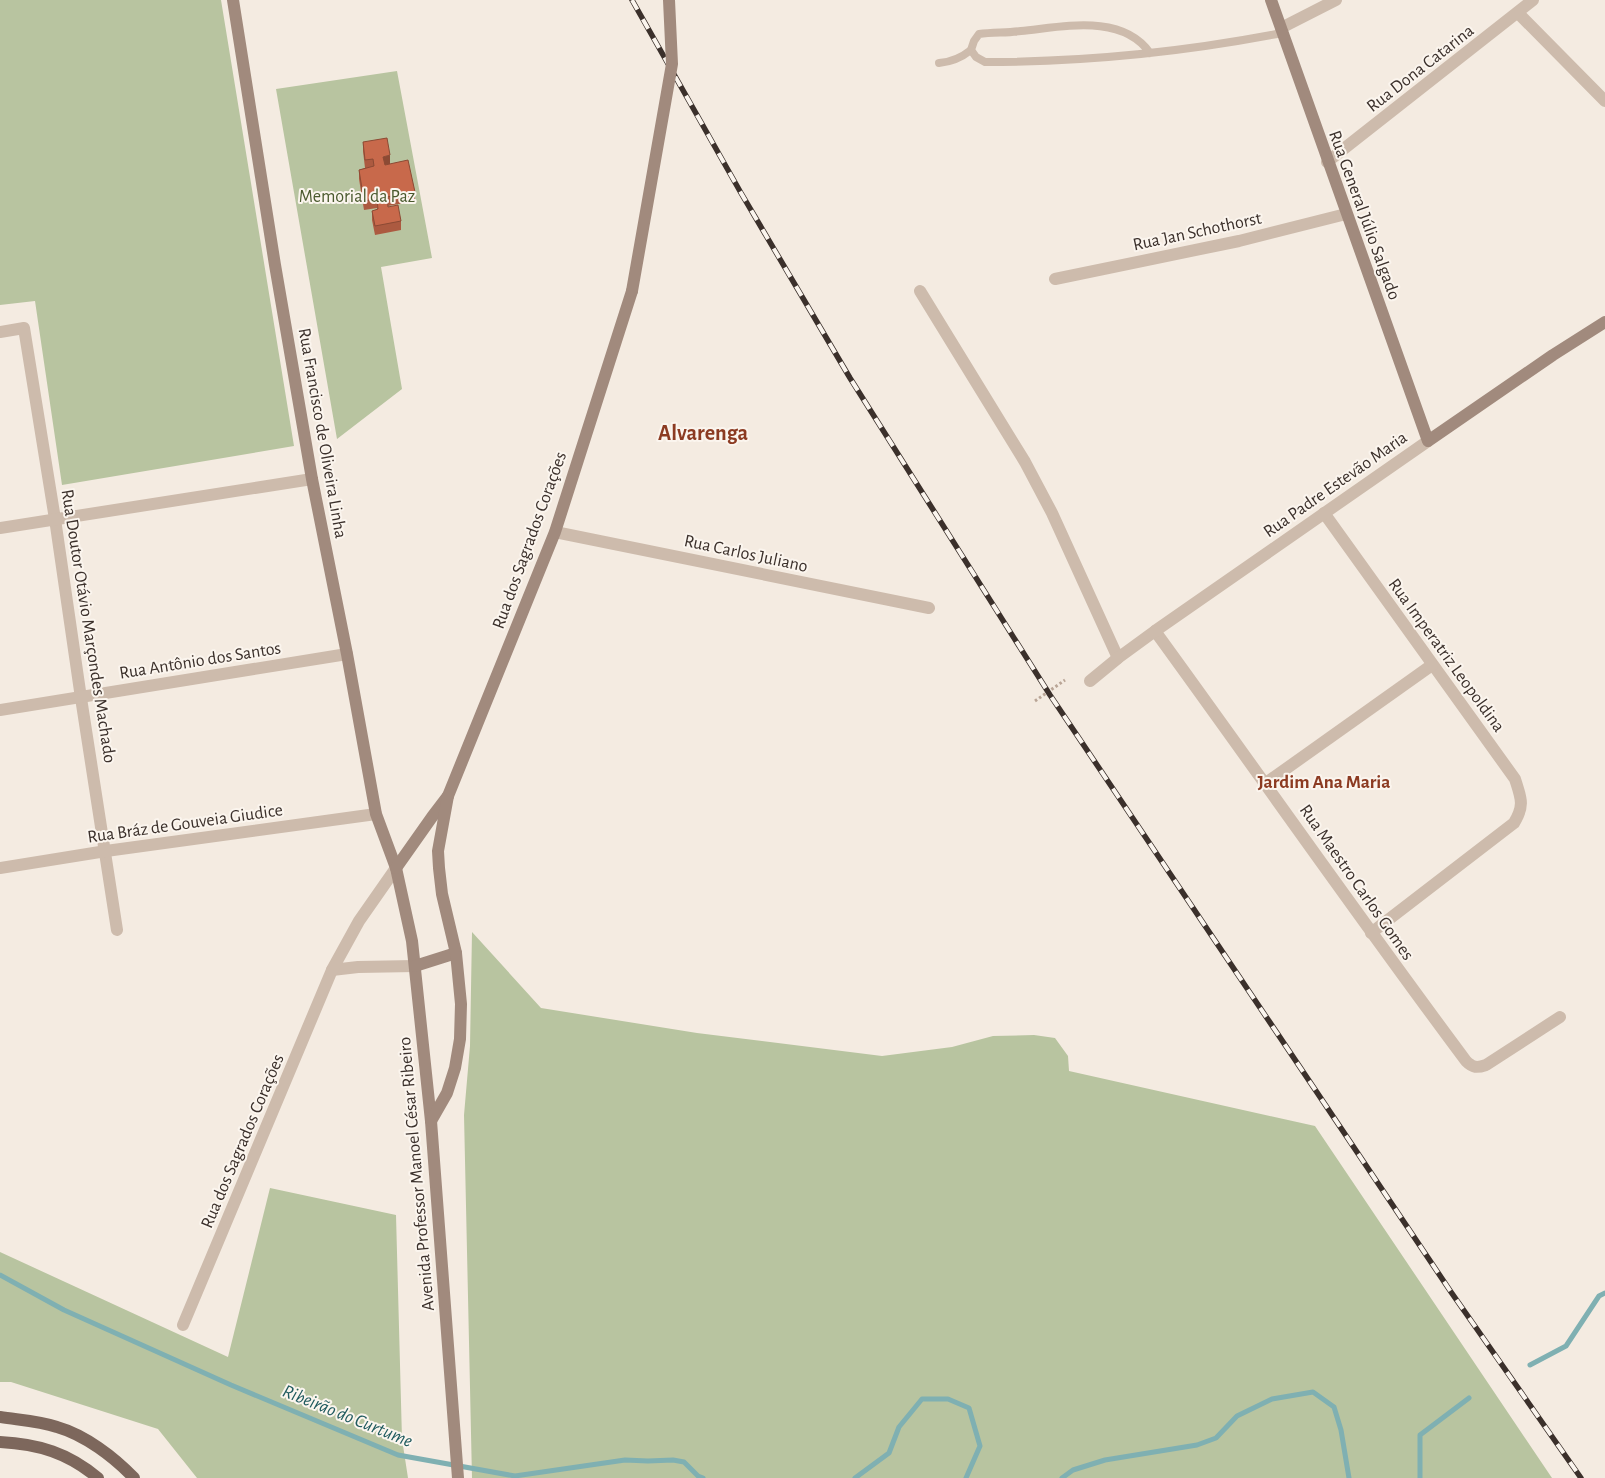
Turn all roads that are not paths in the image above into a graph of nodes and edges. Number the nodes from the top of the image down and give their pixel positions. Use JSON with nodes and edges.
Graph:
{"nodes":[{"id":1,"x":233,"y":0,"type":"edge"},
{"id":2,"x":670,"y":0,"type":"edge"},
{"id":3,"x":1271,"y":0,"type":"edge"},
{"id":4,"x":1336,"y":0,"type":"edge"},
{"id":5,"x":1533,"y":0,"type":"edge"},
{"id":6,"x":1518,"y":13,"type":"junction"},
{"id":7,"x":1282,"y":31,"type":"junction"},
{"id":8,"x":971,"y":50,"type":"junction"},
{"id":9,"x":1150,"y":53,"type":"junction"},
{"id":10,"x":939,"y":63,"type":"dead end"},
{"id":11,"x":1605,"y":101,"type":"edge"},
{"id":12,"x":1327,"y":162,"type":"junction"},
{"id":13,"x":1346,"y":214,"type":"junction"},
{"id":14,"x":1055,"y":279,"type":"dead end"},
{"id":15,"x":920,"y":291,"type":"dead end"},
{"id":16,"x":1605,"y":322,"type":"edge"},
{"id":17,"x":0,"y":332,"type":"edge"},
{"id":18,"x":1428,"y":441,"type":"junction"},
{"id":19,"x":312,"y":479,"type":"junction"},
{"id":20,"x":1324,"y":513,"type":"junction"},
{"id":21,"x":55,"y":519,"type":"junction"},
{"id":22,"x":0,"y":528,"type":"edge"},
{"id":23,"x":555,"y":532,"type":"junction"},
{"id":24,"x":929,"y":608,"type":"dead end"},
{"id":25,"x":1155,"y":631,"type":"junction"},
{"id":26,"x":347,"y":654,"type":"junction"},
{"id":27,"x":1118,"y":658,"type":"junction"},
{"id":28,"x":1432,"y":665,"type":"junction"},
{"id":29,"x":1090,"y":681,"type":"dead end"},
{"id":30,"x":81,"y":698,"type":"junction"},
{"id":31,"x":0,"y":710,"type":"edge"},
{"id":32,"x":1266,"y":783,"type":"junction"},
{"id":33,"x":448,"y":796,"type":"junction"},
{"id":34,"x":376,"y":814,"type":"junction"},
{"id":35,"x":106,"y":851,"type":"junction"},
{"id":36,"x":0,"y":868,"type":"edge"},
{"id":37,"x":396,"y":868,"type":"junction"},
{"id":38,"x":117,"y":930,"type":"dead end"},
{"id":39,"x":1371,"y":933,"type":"junction"},
{"id":40,"x":456,"y":953,"type":"junction"},
{"id":41,"x":415,"y":966,"type":"junction"},
{"id":42,"x":332,"y":970,"type":"junction"},
{"id":43,"x":1560,"y":1017,"type":"dead end"},
{"id":44,"x":431,"y":1121,"type":"junction"},
{"id":45,"x":183,"y":1325,"type":"dead end"},
{"id":46,"x":0,"y":1417,"type":"edge"},
{"id":47,"x":0,"y":1442,"type":"edge"},
{"id":48,"x":98,"y":1478,"type":"edge"},
{"id":49,"x":134,"y":1478,"type":"edge"},
{"id":50,"x":458,"y":1478,"type":"edge"}],
"edges":[{"from":1,"to":19,"type":"main road","name":"Rua Francisco de Oliveira Linha"},
{"from":2,"to":23,"type":"main road","name":"Rua dos Sagrados Corações","bridge":true},
{"from":3,"to":7,"type":"main road","name":"Rua General Júlio Salgado"},
{"from":4,"to":7,"type":"street"},
{"from":5,"to":6,"type":"street","name":"Rua Dona Catarina"},
{"from":6,"to":11,"type":"street"},
{"from":6,"to":12,"type":"street","name":"Rua Dona Catarina"},
{"from":7,"to":9,"type":"lane"},
{"from":7,"to":12,"type":"main road","name":"Rua General Júlio Salgado"},
{"from":8,"to":9,"type":"lane"},
{"from":8,"to":9,"type":"lane"},
{"from":8,"to":10,"type":"lane"},
{"from":12,"to":13,"type":"main road","name":"Rua General Júlio Salgado"},
{"from":13,"to":14,"type":"street","name":"Rua Jan Schothorst"},
{"from":13,"to":18,"type":"main road","name":"Rua General Júlio Salgado"},
{"from":15,"to":27,"type":"street"},
{"from":16,"to":18,"type":"main road","name":"Rua Padre Estevão Maria"},
{"from":17,"to":21,"type":"street","name":"Rua Doutor Otávio Marçondes Machado"},
{"from":18,"to":20,"type":"street","name":"Rua Padre Estevão Maria"},
{"from":19,"to":21,"type":"street"},
{"from":19,"to":26,"type":"main road","name":"Rua Francisco de Oliveira Linha"},
{"from":20,"to":25,"type":"street","name":"Rua Padre Estevão Maria"},
{"from":20,"to":28,"type":"street","name":"Rua Imperatriz Leopoldina"},
{"from":21,"to":22,"type":"street"},
{"from":21,"to":30,"type":"street","name":"Rua Doutor Otávio Marçondes Machado"},
{"from":23,"to":24,"type":"street","name":"Rua Carlos Juliano"},
{"from":23,"to":33,"type":"main road","name":"Rua dos Sagrados Corações"},
{"from":25,"to":27,"type":"street","name":"Rua Padre Estevão Maria"},
{"from":25,"to":32,"type":"street","name":"Rua Maestro Carlos Gomes"},
{"from":26,"to":30,"type":"street","name":"Rua Antônio dos Santos"},
{"from":26,"to":34,"type":"main road","name":"Rua Francisco de Oliveira Linha"},
{"from":27,"to":29,"type":"street","name":"Rua Padre Estevão Maria"},
{"from":28,"to":32,"type":"street"},
{"from":28,"to":39,"type":"street","name":"Rua Imperatriz Leopoldina"},
{"from":30,"to":31,"type":"street","name":"Rua Antônio dos Santos"},
{"from":30,"to":35,"type":"street","name":"Rua Doutor Otávio Marçondes Machado"},
{"from":32,"to":39,"type":"street","name":"Rua Maestro Carlos Gomes"},
{"from":33,"to":37,"type":"main road"},
{"from":33,"to":40,"type":"main road"},
{"from":34,"to":35,"type":"street","name":"Rua Bráz de Gouveia Giudice"},
{"from":34,"to":37,"type":"main road","name":"Rua Francisco de Oliveira Linha"},
{"from":35,"to":36,"type":"street","name":"Rua Bráz de Gouveia Giudice"},
{"from":35,"to":38,"type":"street","name":"Rua Doutor Otávio Marçondes Machado"},
{"from":37,"to":41,"type":"main road","name":"Avenida Professor Manoel César Ribeiro"},
{"from":37,"to":42,"type":"street","name":"Rua dos Sagrados Corações"},
{"from":39,"to":43,"type":"street","name":"Rua Maestro Carlos Gomes"},
{"from":40,"to":41,"type":"main road"},
{"from":40,"to":44,"type":"main road"},
{"from":41,"to":42,"type":"street"},
{"from":41,"to":44,"type":"main road","name":"Avenida Professor Manoel César Ribeiro"},
{"from":42,"to":45,"type":"street","name":"Rua dos Sagrados Corações"},
{"from":44,"to":50,"type":"main road","name":"Avenida Professor Manoel César Ribeiro"},
{"from":46,"to":49,"type":"main road"},
{"from":47,"to":48,"type":"main road"}]}
